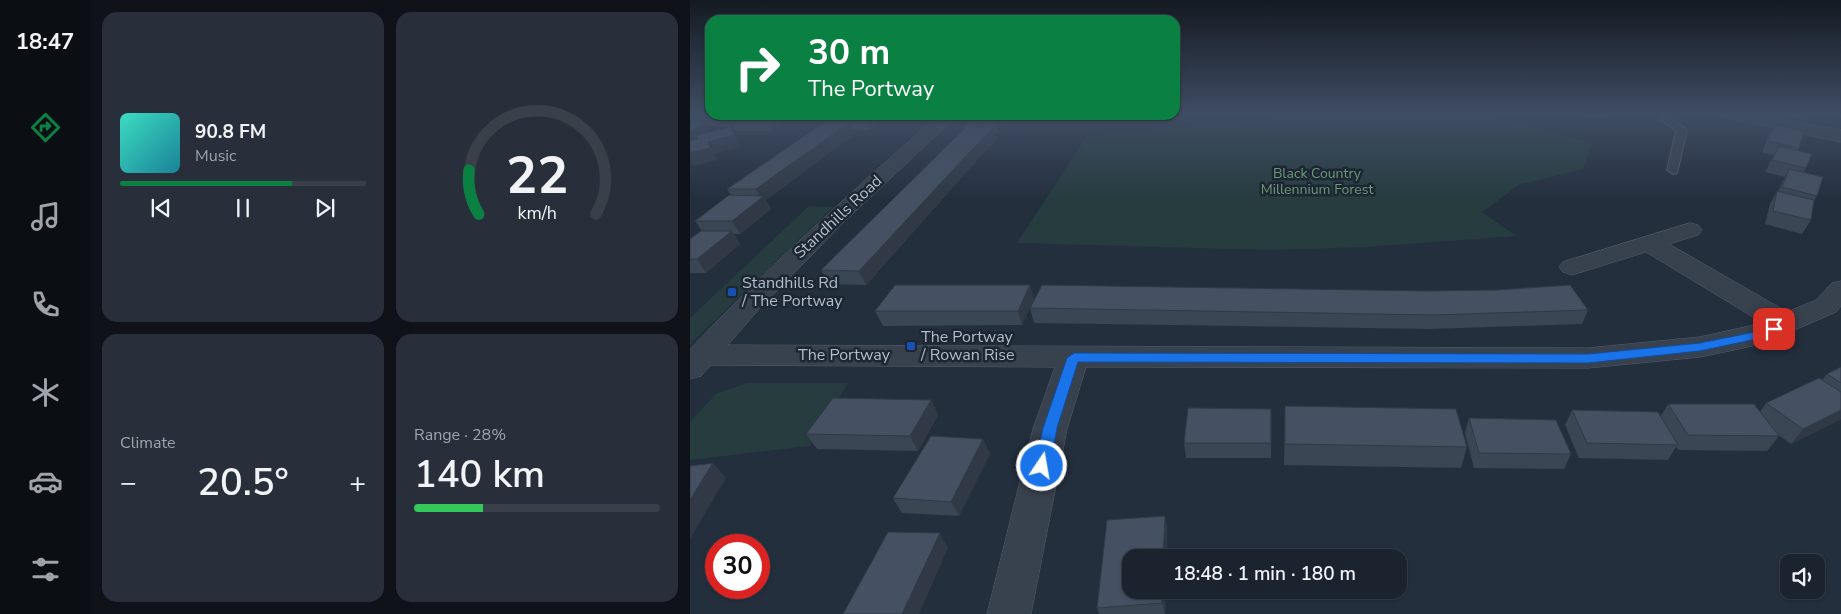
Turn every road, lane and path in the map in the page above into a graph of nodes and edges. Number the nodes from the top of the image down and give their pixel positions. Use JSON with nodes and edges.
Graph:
{"nodes":[{"id":1,"x":919,"y":143,"type":"edge"},
{"id":2,"x":1679,"y":143,"type":"edge"},
{"id":3,"x":1673,"y":170,"type":"dead end"},
{"id":4,"x":1690,"y":230,"type":"dead end"},
{"id":5,"x":1649,"y":243,"type":"junction"},
{"id":6,"x":1572,"y":267,"type":"dead end"},
{"id":7,"x":1841,"y":289,"type":"edge"},
{"id":8,"x":1786,"y":324,"type":"junction"},
{"id":9,"x":1074,"y":358,"type":"junction"},
{"id":10,"x":696,"y":362,"type":"edge"},
{"id":11,"x":1009,"y":614,"type":"edge"}],
"edges":[{"from":1,"to":10,"type":"street","name":"Standhills Road"},
{"from":2,"to":3,"type":"lane"},
{"from":4,"to":5,"type":"street"},
{"from":5,"to":6,"type":"street"},
{"from":5,"to":8,"type":"street"},
{"from":7,"to":8,"type":"street","name":"The Portway"},
{"from":8,"to":9,"type":"street","name":"The Portway"},
{"from":9,"to":10,"type":"street","name":"The Portway"},
{"from":9,"to":11,"type":"street"}]}
